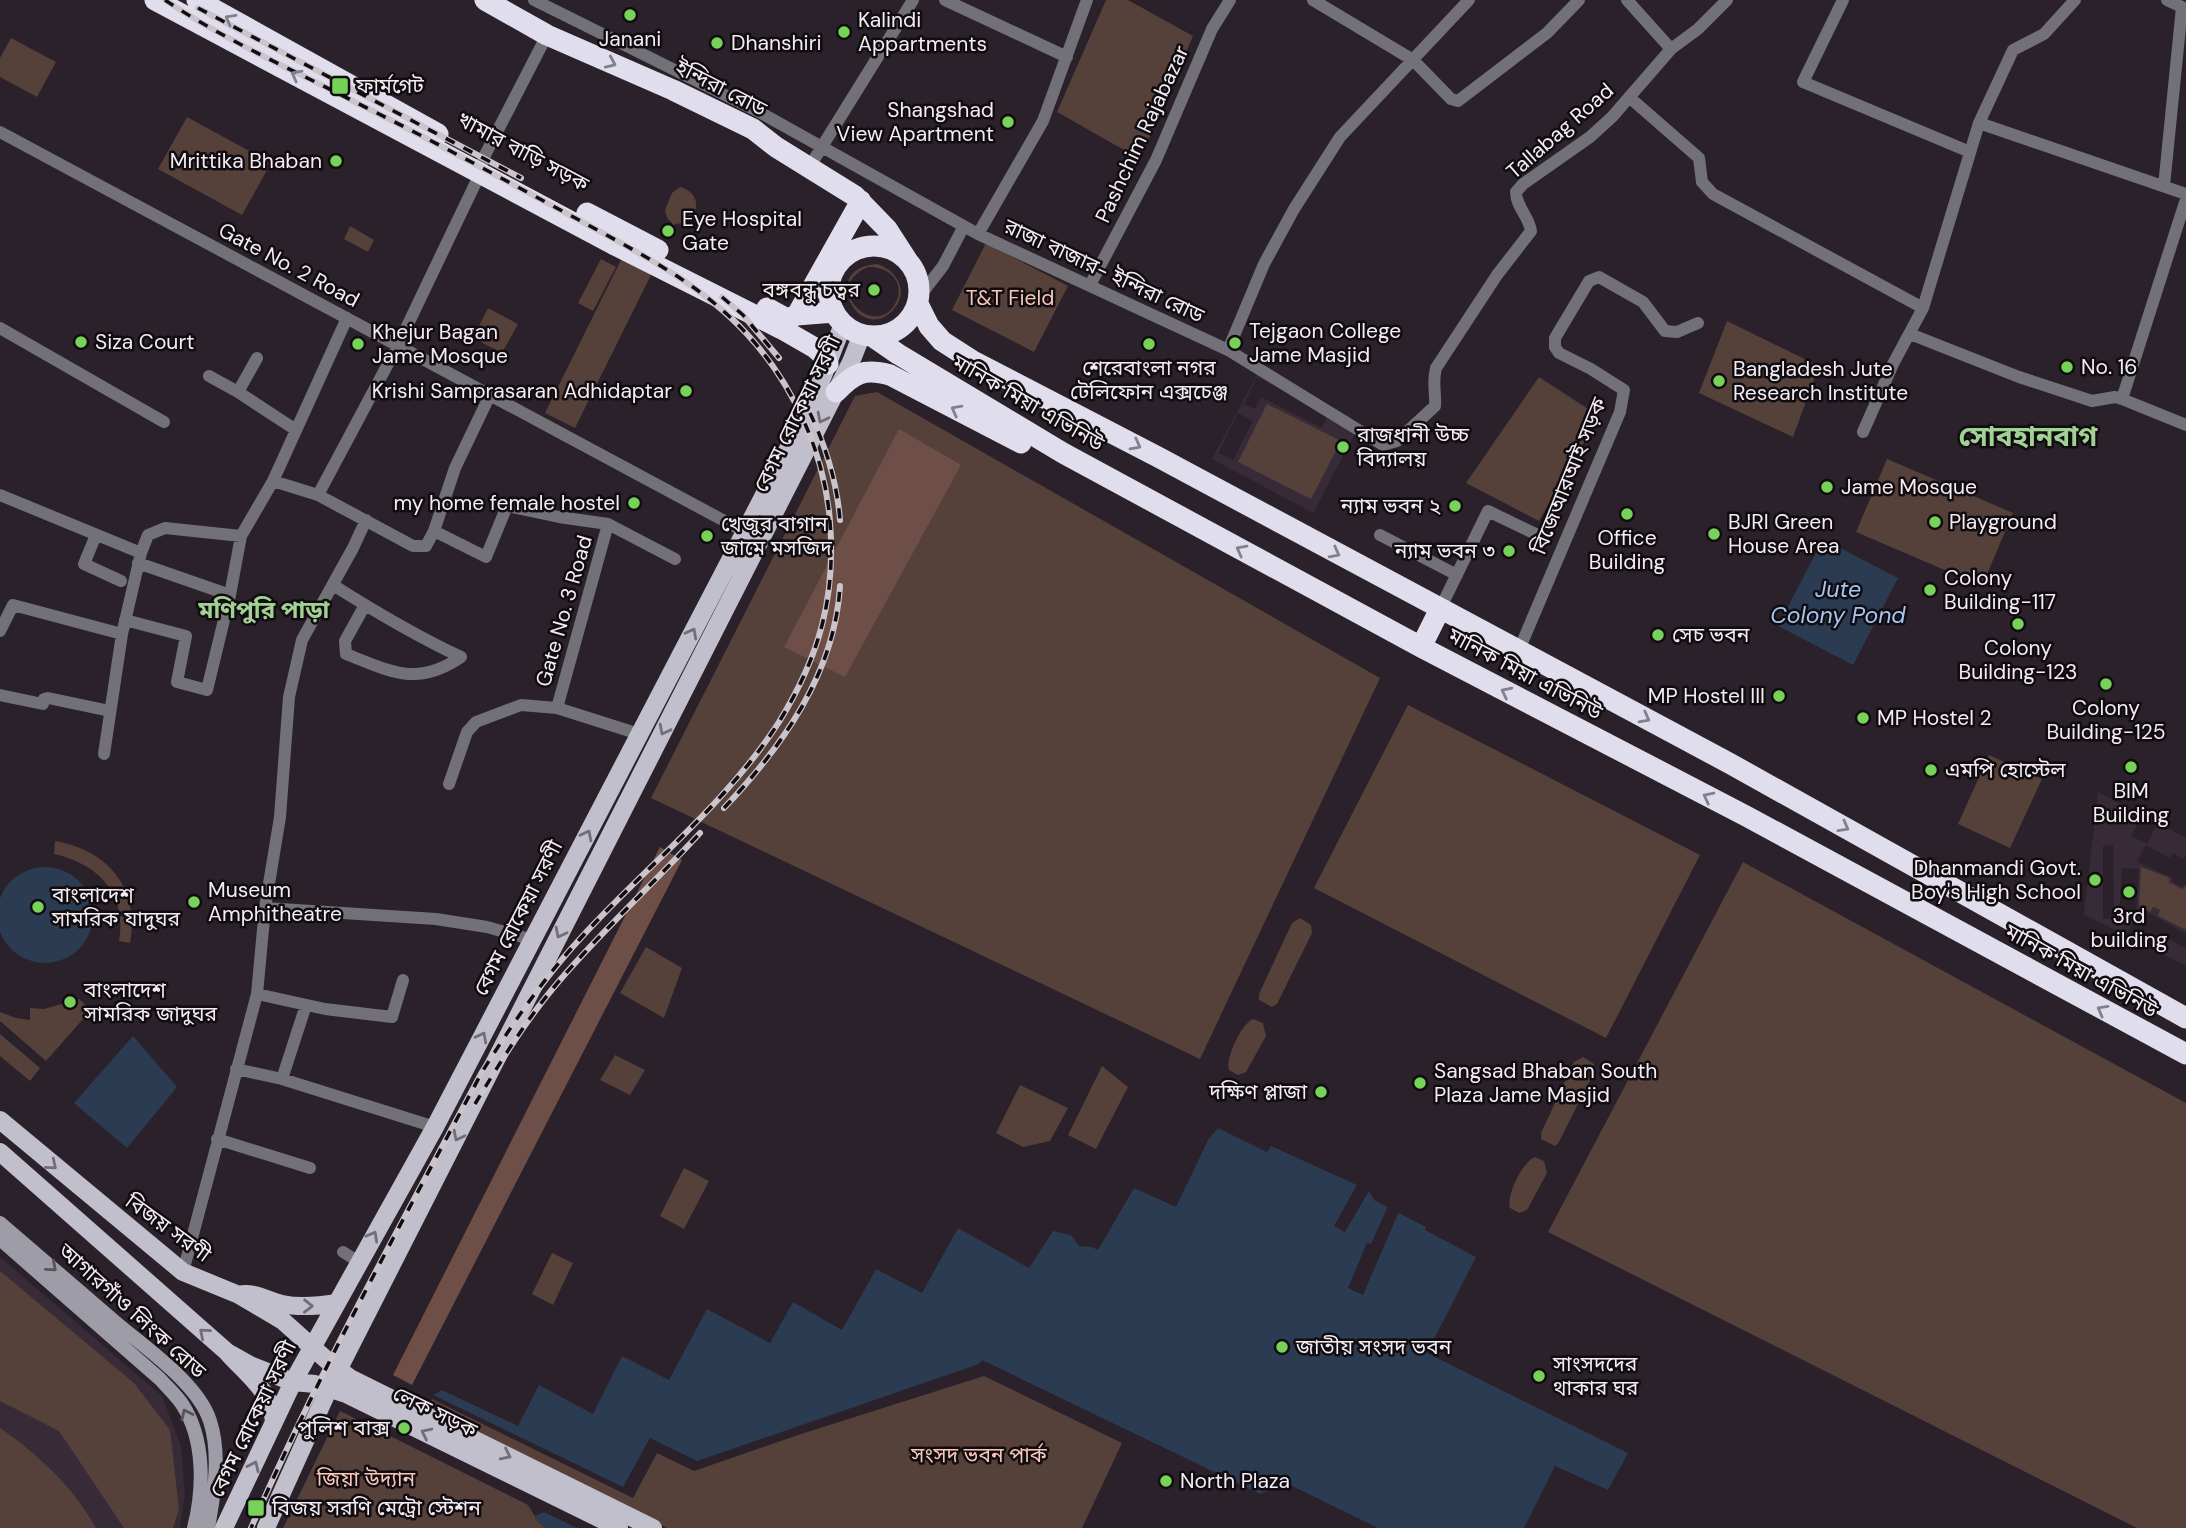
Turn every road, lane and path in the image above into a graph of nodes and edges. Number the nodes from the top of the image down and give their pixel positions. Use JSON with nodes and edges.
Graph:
{"nodes":[{"id":1,"x":155,"y":0,"type":"edge"},
{"id":2,"x":197,"y":0,"type":"edge"},
{"id":3,"x":485,"y":0,"type":"edge"},
{"id":4,"x":534,"y":0,"type":"edge"},
{"id":5,"x":913,"y":0,"type":"edge"},
{"id":6,"x":945,"y":0,"type":"edge"},
{"id":7,"x":1087,"y":0,"type":"edge"},
{"id":8,"x":1230,"y":0,"type":"edge"},
{"id":9,"x":1313,"y":0,"type":"edge"},
{"id":10,"x":1469,"y":0,"type":"edge"},
{"id":11,"x":1578,"y":0,"type":"edge"},
{"id":12,"x":1627,"y":0,"type":"edge"},
{"id":13,"x":1727,"y":0,"type":"edge"},
{"id":14,"x":1843,"y":0,"type":"edge"},
{"id":15,"x":2075,"y":0,"type":"edge"},
{"id":16,"x":2167,"y":0,"type":"edge"},
{"id":17,"x":2184,"y":8,"type":"edge"},
{"id":18,"x":547,"y":35,"type":"junction"},
{"id":19,"x":1671,"y":49,"type":"junction"},
{"id":20,"x":1067,"y":57,"type":"junction"},
{"id":21,"x":1413,"y":60,"type":"junction"},
{"id":22,"x":1629,"y":97,"type":"junction"},
{"id":23,"x":1979,"y":123,"type":"junction"},
{"id":24,"x":0,"y":132,"type":"edge"},
{"id":25,"x":824,"y":147,"type":"junction"},
{"id":26,"x":1970,"y":152,"type":"junction"},
{"id":27,"x":481,"y":166,"type":"junction"},
{"id":28,"x":810,"y":166,"type":"junction"},
{"id":29,"x":2164,"y":186,"type":"junction"},
{"id":30,"x":2186,"y":194,"type":"edge"},
{"id":31,"x":2186,"y":199,"type":"edge"},
{"id":32,"x":862,"y":201,"type":"junction"},
{"id":33,"x":964,"y":226,"type":"junction"},
{"id":34,"x":978,"y":234,"type":"junction"},
{"id":35,"x":907,"y":260,"type":"junction"},
{"id":36,"x":1090,"y":285,"type":"junction"},
{"id":37,"x":918,"y":301,"type":"junction"},
{"id":38,"x":1923,"y":308,"type":"junction"},
{"id":39,"x":797,"y":315,"type":"junction"},
{"id":40,"x":347,"y":318,"type":"junction"},
{"id":41,"x":1698,"y":323,"type":"dead end"},
{"id":42,"x":853,"y":327,"type":"junction"},
{"id":43,"x":0,"y":328,"type":"edge"},
{"id":44,"x":1910,"y":334,"type":"junction"},
{"id":45,"x":398,"y":345,"type":"junction"},
{"id":46,"x":1228,"y":351,"type":"junction"},
{"id":47,"x":257,"y":358,"type":"dead end"},
{"id":48,"x":828,"y":364,"type":"junction"},
{"id":49,"x":209,"y":376,"type":"dead end"},
{"id":50,"x":238,"y":392,"type":"junction"},
{"id":51,"x":836,"y":392,"type":"junction"},
{"id":52,"x":490,"y":395,"type":"junction"},
{"id":53,"x":2122,"y":399,"type":"junction"},
{"id":54,"x":164,"y":422,"type":"dead end"},
{"id":55,"x":2186,"y":425,"type":"edge"},
{"id":56,"x":296,"y":430,"type":"junction"},
{"id":57,"x":1863,"y":432,"type":"dead end"},
{"id":58,"x":1390,"y":444,"type":"joint"},
{"id":59,"x":1063,"y":453,"type":"junction"},
{"id":60,"x":273,"y":481,"type":"junction"},
{"id":61,"x":0,"y":495,"type":"edge"},
{"id":62,"x":318,"y":495,"type":"junction"},
{"id":63,"x":366,"y":520,"type":"junction"},
{"id":64,"x":608,"y":524,"type":"junction"},
{"id":65,"x":434,"y":531,"type":"junction"},
{"id":66,"x":745,"y":532,"type":"junction"},
{"id":67,"x":1380,"y":534,"type":"dead end"},
{"id":68,"x":96,"y":535,"type":"junction"},
{"id":69,"x":241,"y":536,"type":"junction"},
{"id":70,"x":1546,"y":539,"type":"dead end"},
{"id":71,"x":140,"y":558,"type":"junction"},
{"id":72,"x":675,"y":559,"type":"dead end"},
{"id":73,"x":1457,"y":575,"type":"junction"},
{"id":74,"x":121,"y":581,"type":"dead end"},
{"id":75,"x":333,"y":585,"type":"junction"},
{"id":76,"x":230,"y":595,"type":"junction"},
{"id":77,"x":365,"y":605,"type":"junction"},
{"id":78,"x":1440,"y":609,"type":"junction"},
{"id":79,"x":125,"y":620,"type":"junction"},
{"id":80,"x":0,"y":631,"type":"edge"},
{"id":81,"x":122,"y":634,"type":"junction"},
{"id":82,"x":1421,"y":647,"type":"junction"},
{"id":83,"x":1519,"y":650,"type":"junction"},
{"id":84,"x":0,"y":695,"type":"edge"},
{"id":85,"x":557,"y":708,"type":"junction"},
{"id":86,"x":110,"y":711,"type":"junction"},
{"id":87,"x":639,"y":734,"type":"junction"},
{"id":88,"x":104,"y":754,"type":"dead end"},
{"id":89,"x":1764,"y":782,"type":"junction"},
{"id":90,"x":449,"y":785,"type":"dead end"},
{"id":91,"x":1746,"y":816,"type":"junction"},
{"id":92,"x":265,"y":908,"type":"junction"},
{"id":93,"x":533,"y":940,"type":"junction"},
{"id":94,"x":402,"y":980,"type":"dead end"},
{"id":95,"x":257,"y":994,"type":"junction"},
{"id":96,"x":2156,"y":1001,"type":"junction"},
{"id":97,"x":2186,"y":1002,"type":"edge"},
{"id":98,"x":306,"y":1005,"type":"junction"},
{"id":99,"x":2186,"y":1018,"type":"edge"},
{"id":100,"x":2162,"y":1042,"type":"junction"},
{"id":101,"x":2186,"y":1054,"type":"edge"},
{"id":102,"x":2186,"y":1062,"type":"edge"},
{"id":103,"x":236,"y":1069,"type":"junction"},
{"id":104,"x":282,"y":1079,"type":"junction"},
{"id":105,"x":0,"y":1120,"type":"edge"},
{"id":106,"x":435,"y":1127,"type":"junction"},
{"id":107,"x":217,"y":1139,"type":"junction"},
{"id":108,"x":0,"y":1152,"type":"edge"},
{"id":109,"x":310,"y":1168,"type":"dead end"},
{"id":110,"x":0,"y":1223,"type":"edge"},
{"id":111,"x":0,"y":1239,"type":"edge"},
{"id":112,"x":343,"y":1252,"type":"dead end"},
{"id":113,"x":359,"y":1262,"type":"junction"},
{"id":114,"x":183,"y":1272,"type":"junction"},
{"id":115,"x":239,"y":1296,"type":"junction"},
{"id":116,"x":337,"y":1303,"type":"junction"},
{"id":117,"x":313,"y":1347,"type":"junction"},
{"id":118,"x":227,"y":1352,"type":"junction"},
{"id":119,"x":339,"y":1370,"type":"junction"},
{"id":120,"x":293,"y":1382,"type":"junction"},
{"id":121,"x":329,"y":1388,"type":"junction"},
{"id":122,"x":274,"y":1422,"type":"junction"},
{"id":123,"x":196,"y":1438,"type":"junction"},
{"id":124,"x":214,"y":1438,"type":"junction"},
{"id":125,"x":194,"y":1528,"type":"edge"},
{"id":126,"x":208,"y":1528,"type":"edge"},
{"id":127,"x":224,"y":1528,"type":"edge"},
{"id":128,"x":266,"y":1528,"type":"edge"},
{"id":129,"x":619,"y":1528,"type":"edge"},
{"id":130,"x":653,"y":1528,"type":"edge"}],
"edges":[{"from":27,"to":1,"type":"highway","one_way":true},
{"from":27,"to":2,"type":"highway","name":"খামার বাড়ি সড়ক","one_way":true},
{"from":3,"to":18,"type":"highway","name":"ইন্দিরা রোড"},
{"from":4,"to":25,"type":"street","name":"ইন্দিরা রোড"},
{"from":5,"to":25,"type":"street"},
{"from":6,"to":20,"type":"street"},
{"from":7,"to":20,"type":"street"},
{"from":8,"to":36,"type":"street","name":"Pashchim Rajabazar"},
{"from":9,"to":21,"type":"street"},
{"from":10,"to":21,"type":"street"},
{"from":11,"to":21,"type":"street"},
{"from":12,"to":19,"type":"street"},
{"from":13,"to":19,"type":"street","name":"Tallabag Road"},
{"from":14,"to":26,"type":"street"},
{"from":15,"to":23,"type":"street"},
{"from":16,"to":17,"type":"street"},
{"from":17,"to":29,"type":"street"},
{"from":18,"to":27,"type":"street"},
{"from":18,"to":28,"type":"highway","name":"ইন্দিরা রোড","one_way":true},
{"from":19,"to":22,"type":"street","name":"Tallabag Road"},
{"from":20,"to":34,"type":"street"},
{"from":21,"to":46,"type":"street"},
{"from":22,"to":38,"type":"street"},
{"from":22,"to":58,"type":"street","name":"Tallabag Road"},
{"from":23,"to":26,"type":"street"},
{"from":23,"to":29,"type":"street"},
{"from":24,"to":40,"type":"street","name":"Gate No. 2 Road"},
{"from":25,"to":28,"type":"street"},
{"from":25,"to":33,"type":"street","name":"রাজা বাজার- ইন্দিরা রোড"},
{"from":26,"to":38,"type":"street"},
{"from":27,"to":39,"type":"highway","name":"খামার বাড়ি সড়ক"},
{"from":27,"to":45,"type":"street"},
{"from":27,"to":48,"type":"highway"},
{"from":28,"to":32,"type":"highway","name":"ইন্দিরা রোড"},
{"from":29,"to":30,"type":"street"},
{"from":31,"to":53,"type":"street"},
{"from":32,"to":35,"type":"highway","name":"ইন্দিরা রোড"},
{"from":32,"to":39,"type":"highway"},
{"from":33,"to":34,"type":"street","name":"রাজা বাজার- ইন্দিরা রোড"},
{"from":33,"to":37,"type":"street"},
{"from":34,"to":36,"type":"street","name":"রাজা বাজার- ইন্দিরা রোড"},
{"from":35,"to":37,"type":"highway"},
{"from":35,"to":42,"type":"highway"},
{"from":36,"to":46,"type":"street","name":"রাজা বাজার- ইন্দিরা রোড"},
{"from":37,"to":42,"type":"highway"},
{"from":37,"to":78,"type":"highway","name":"মানিক মিয়া এভিনিউ","one_way":true},
{"from":38,"to":44,"type":"street"},
{"from":39,"to":42,"type":"highway","name":"খামার বাড়ি সড়ক"},
{"from":40,"to":45,"type":"street","name":"Gate No. 2 Road"},
{"from":40,"to":56,"type":"street"},
{"from":41,"to":83,"type":"street","name":"বিজেআরআই সড়ক"},
{"from":42,"to":48,"type":"main road","name":"বেগম রোকেয়া সরণী"},
{"from":42,"to":51,"type":"main road","name":"বেগম রোকেয়া সরণী"},
{"from":42,"to":59,"type":"highway","name":"মানিক মিয়া এভিনিউ"},
{"from":43,"to":54,"type":"street"},
{"from":44,"to":53,"type":"street"},
{"from":44,"to":57,"type":"street"},
{"from":45,"to":52,"type":"street","name":"Gate No. 2 Road"},
{"from":45,"to":62,"type":"street"},
{"from":46,"to":58,"type":"street","name":"রাজা বাজার- ইন্দিরা রোড"},
{"from":47,"to":50,"type":"street"},
{"from":48,"to":66,"type":"main road","name":"বেগম রোকেয়া সরণী"},
{"from":49,"to":50,"type":"street"},
{"from":50,"to":56,"type":"street"},
{"from":59,"to":51,"type":"highway","one_way":true},
{"from":51,"to":119,"type":"main road","name":"বেগম রোকেয়া সরণী","one_way":true},
{"from":52,"to":65,"type":"street"},
{"from":52,"to":66,"type":"street","name":"Gate No. 2 Road"},
{"from":53,"to":55,"type":"street"},
{"from":56,"to":60,"type":"street"},
{"from":82,"to":59,"type":"highway","name":"মানিক মিয়া এভিনিউ","one_way":true},
{"from":60,"to":62,"type":"street"},
{"from":60,"to":69,"type":"street"},
{"from":61,"to":68,"type":"street"},
{"from":62,"to":63,"type":"street"},
{"from":63,"to":65,"type":"street"},
{"from":63,"to":75,"type":"street"},
{"from":64,"to":65,"type":"street"},
{"from":64,"to":72,"type":"street"},
{"from":64,"to":85,"type":"street","name":"Gate No. 3 Road"},
{"from":87,"to":66,"type":"main road","name":"বেগম রোকেয়া সরণী","one_way":true},
{"from":67,"to":73,"type":"street"},
{"from":68,"to":71,"type":"street"},
{"from":68,"to":74,"type":"street"},
{"from":69,"to":71,"type":"street"},
{"from":69,"to":76,"type":"street"},
{"from":70,"to":73,"type":"street"},
{"from":71,"to":76,"type":"street"},
{"from":71,"to":79,"type":"street"},
{"from":73,"to":78,"type":"street"},
{"from":75,"to":77,"type":"street"},
{"from":75,"to":92,"type":"street"},
{"from":76,"to":79,"type":"street"},
{"from":77,"to":77,"type":"street"},
{"from":78,"to":82,"type":"highway"},
{"from":78,"to":83,"type":"highway","name":"মানিক মিয়া এভিনিউ"},
{"from":79,"to":81,"type":"street"},
{"from":80,"to":81,"type":"street"},
{"from":81,"to":86,"type":"street"},
{"from":91,"to":82,"type":"highway","name":"মানিক মিয়া এভিনিউ","one_way":true},
{"from":83,"to":89,"type":"highway","name":"মানিক মিয়া এভিনিউ","one_way":true},
{"from":84,"to":86,"type":"street"},
{"from":85,"to":87,"type":"street","name":"Gate No. 3 Road"},
{"from":85,"to":90,"type":"street","name":"Gate No. 3 Road"},
{"from":86,"to":88,"type":"street"},
{"from":93,"to":87,"type":"main road","name":"বেগম রোকেয়া সরণী","one_way":true},
{"from":89,"to":91,"type":"highway"},
{"from":89,"to":96,"type":"highway","name":"মানিক মিয়া এভিনিউ","one_way":true},
{"from":100,"to":91,"type":"highway","name":"মানিক মিয়া এভিনিউ","one_way":true},
{"from":92,"to":93,"type":"street"},
{"from":92,"to":95,"type":"street"},
{"from":106,"to":93,"type":"main road","name":"বেগম রোকেয়া সরণী","one_way":true},
{"from":94,"to":98,"type":"street"},
{"from":95,"to":98,"type":"street"},
{"from":95,"to":103,"type":"street"},
{"from":96,"to":97,"type":"highway","name":"মানিক মিয়া এভিনিউ"},
{"from":96,"to":99,"type":"highway","name":"মানিক মিয়া এভিনিউ"},
{"from":98,"to":104,"type":"street"},
{"from":100,"to":101,"type":"highway","name":"মানিক মিয়া এভিনিউ"},
{"from":100,"to":102,"type":"highway","name":"মানিক মিয়া এভিনিউ"},
{"from":103,"to":104,"type":"street"},
{"from":103,"to":107,"type":"street"},
{"from":104,"to":106,"type":"street"},
{"from":105,"to":114,"type":"main road","name":"বিজয় সরণী","one_way":true},
{"from":113,"to":106,"type":"main road","name":"বেগম রোকেয়া সরণী","one_way":true},
{"from":107,"to":109,"type":"street"},
{"from":107,"to":114,"type":"street"},
{"from":118,"to":108,"type":"main road","one_way":true},
{"from":110,"to":124,"type":"main road","name":"আগারগাঁও লিংক রোড","one_way":true},
{"from":123,"to":111,"type":"main road","name":"আগারগাঁও লিংক রোড","one_way":true},
{"from":112,"to":113,"type":"street"},
{"from":113,"to":116,"type":"main road","name":"বেগম রোকেয়া সরণী"},
{"from":114,"to":115,"type":"main road","name":"বিজয় সরণী"},
{"from":115,"to":116,"type":"main road","name":"বিজয় সরণী","one_way":true},
{"from":115,"to":117,"type":"main road"},
{"from":116,"to":117,"type":"main road","name":"বেগম রোকেয়া সরণী"},
{"from":117,"to":119,"type":"main road"},
{"from":117,"to":120,"type":"main road","name":"বেগম রোকেয়া সরণী"},
{"from":118,"to":120,"type":"main road","name":"লেক সড়ক"},
{"from":118,"to":122,"type":"main road"},
{"from":119,"to":121,"type":"main road","name":"বেগম রোকেয়া সরণী"},
{"from":119,"to":130,"type":"main road","one_way":true},
{"from":120,"to":121,"type":"main road","name":"লেক সড়ক"},
{"from":120,"to":122,"type":"main road","name":"বেগম রোকেয়া সরণী"},
{"from":121,"to":128,"type":"main road","name":"বেগম রোকেয়া সরণী"},
{"from":129,"to":121,"type":"main road","name":"লেক সড়ক","one_way":true},
{"from":127,"to":122,"type":"main road","name":"বেগম রোকেয়া সরণী","one_way":true},
{"from":123,"to":124,"type":"main road"},
{"from":123,"to":125,"type":"main road","name":"আগারগাঁও লিংক রোড"},
{"from":124,"to":126,"type":"main road","name":"আগারগাঁও লিংক রোড"}]}
